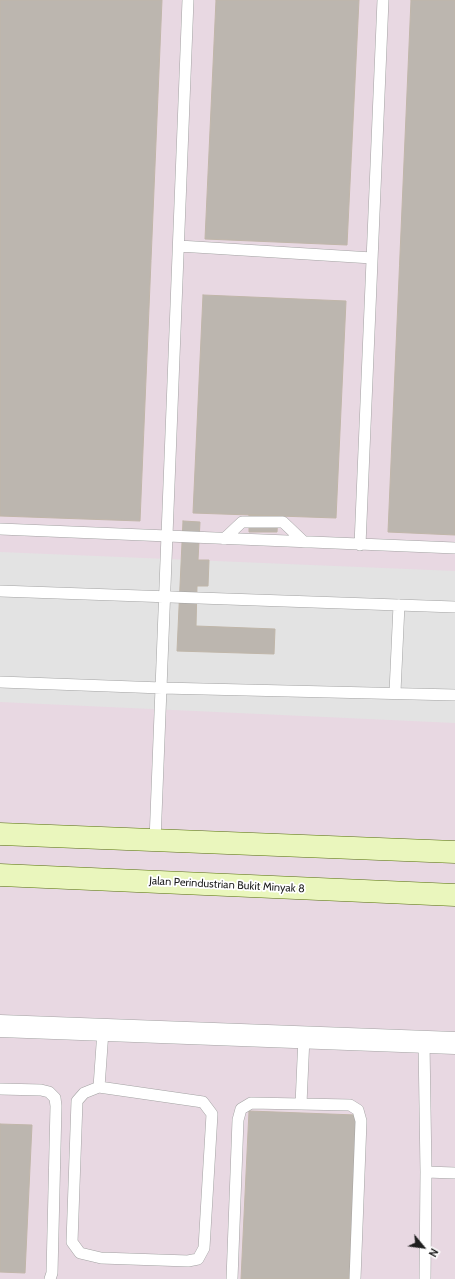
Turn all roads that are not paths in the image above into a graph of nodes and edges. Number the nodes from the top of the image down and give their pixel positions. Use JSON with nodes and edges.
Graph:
{"nodes":[{"id":1,"x":188,"y":0,"type":"edge"},
{"id":2,"x":383,"y":0,"type":"edge"},
{"id":3,"x":179,"y":246,"type":"junction"},
{"id":4,"x":372,"y":258,"type":"junction"},
{"id":5,"x":0,"y":529,"type":"edge"},
{"id":6,"x":167,"y":536,"type":"junction"},
{"id":7,"x":224,"y":539,"type":"junction"},
{"id":8,"x":304,"y":542,"type":"junction"},
{"id":9,"x":360,"y":545,"type":"junction"},
{"id":10,"x":455,"y":548,"type":"edge"},
{"id":11,"x":0,"y":591,"type":"edge"},
{"id":12,"x":165,"y":597,"type":"junction"},
{"id":13,"x":399,"y":605,"type":"junction"},
{"id":14,"x":455,"y":607,"type":"edge"},
{"id":15,"x":0,"y":682,"type":"edge"},
{"id":16,"x":162,"y":688,"type":"junction"},
{"id":17,"x":395,"y":692,"type":"junction"},
{"id":18,"x":455,"y":695,"type":"edge"},
{"id":19,"x":0,"y":834,"type":"edge"},
{"id":20,"x":156,"y":840,"type":"junction"},
{"id":21,"x":455,"y":852,"type":"edge"},
{"id":22,"x":0,"y":875,"type":"edge"},
{"id":23,"x":455,"y":895,"type":"edge"},
{"id":24,"x":0,"y":1026,"type":"edge"},
{"id":25,"x":103,"y":1030,"type":"junction"},
{"id":26,"x":304,"y":1037,"type":"junction"},
{"id":27,"x":424,"y":1042,"type":"junction"},
{"id":28,"x":455,"y":1043,"type":"edge"},
{"id":29,"x":99,"y":1087,"type":"junction"},
{"id":30,"x":0,"y":1089,"type":"edge"},
{"id":31,"x":301,"y":1104,"type":"junction"},
{"id":32,"x":426,"y":1172,"type":"junction"},
{"id":33,"x":455,"y":1173,"type":"edge"},
{"id":34,"x":50,"y":1279,"type":"edge"},
{"id":35,"x":232,"y":1279,"type":"edge"},
{"id":36,"x":355,"y":1279,"type":"edge"},
{"id":37,"x":425,"y":1279,"type":"edge"}],
"edges":[{"from":1,"to":3,"type":"lane"},
{"from":2,"to":4,"type":"lane"},
{"from":3,"to":4,"type":"lane"},
{"from":3,"to":6,"type":"lane"},
{"from":4,"to":9,"type":"lane"},
{"from":5,"to":6,"type":"lane"},
{"from":6,"to":7,"type":"lane"},
{"from":6,"to":12,"type":"lane"},
{"from":7,"to":8,"type":"lane"},
{"from":7,"to":8,"type":"lane"},
{"from":8,"to":9,"type":"lane"},
{"from":9,"to":10,"type":"lane"},
{"from":11,"to":12,"type":"lane"},
{"from":12,"to":13,"type":"lane"},
{"from":12,"to":16,"type":"lane"},
{"from":13,"to":14,"type":"lane"},
{"from":13,"to":17,"type":"lane"},
{"from":15,"to":16,"type":"lane"},
{"from":16,"to":17,"type":"lane"},
{"from":16,"to":20,"type":"lane"},
{"from":17,"to":18,"type":"lane"},
{"from":19,"to":20,"type":"street"},
{"from":20,"to":21,"type":"street"},
{"from":22,"to":23,"type":"street","name":"Jalan Perindustrian Bukit Minyak 8"},
{"from":24,"to":25,"type":"street"},
{"from":25,"to":26,"type":"street"},
{"from":25,"to":29,"type":"lane"},
{"from":26,"to":27,"type":"street"},
{"from":26,"to":31,"type":"lane"},
{"from":27,"to":28,"type":"street"},
{"from":27,"to":32,"type":"lane"},
{"from":29,"to":29,"type":"lane"},
{"from":30,"to":34,"type":"lane"},
{"from":31,"to":35,"type":"lane"},
{"from":31,"to":36,"type":"lane"},
{"from":32,"to":33,"type":"lane"},
{"from":32,"to":37,"type":"lane"}]}
